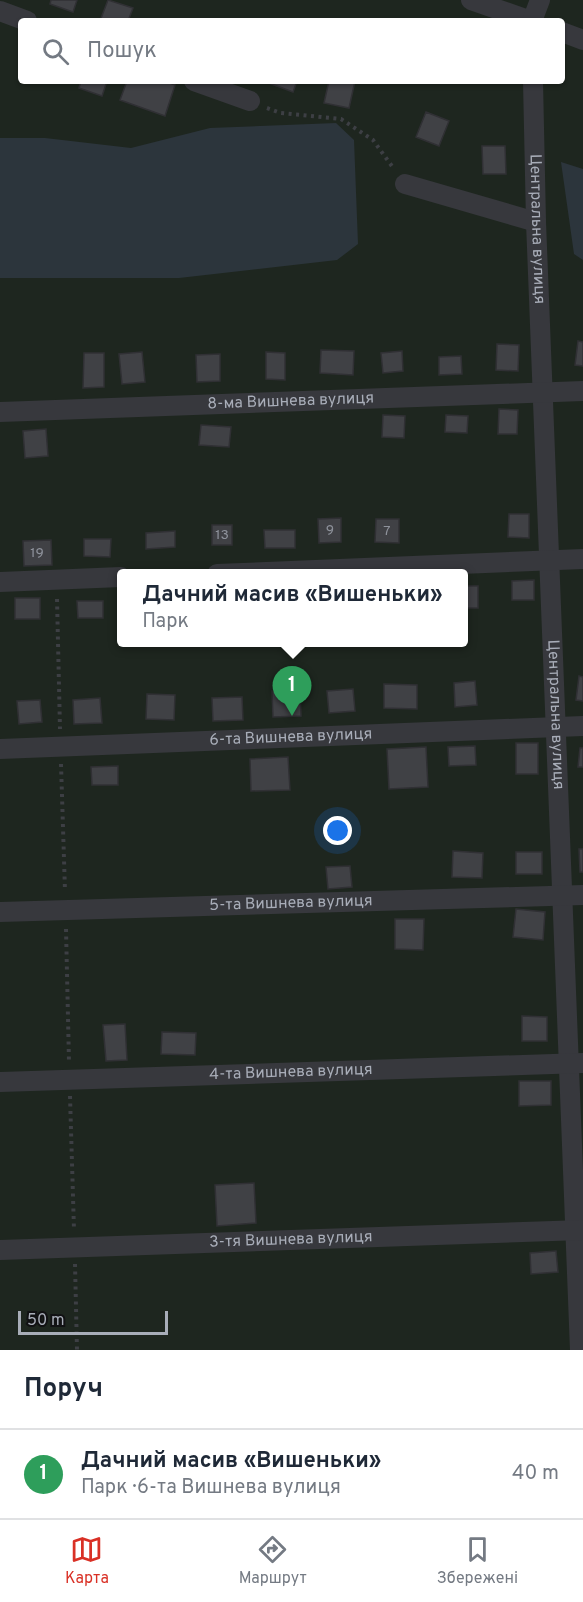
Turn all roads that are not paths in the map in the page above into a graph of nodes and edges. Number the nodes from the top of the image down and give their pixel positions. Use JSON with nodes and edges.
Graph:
{"nodes":[{"id":1,"x":471,"y":0,"type":"edge"},
{"id":2,"x":540,"y":0,"type":"edge"},
{"id":3,"x":0,"y":11,"type":"edge"},
{"id":4,"x":19,"y":18,"type":"edge"},
{"id":5,"x":522,"y":18,"type":"edge"},
{"id":6,"x":532,"y":18,"type":"edge"},
{"id":7,"x":565,"y":33,"type":"edge"},
{"id":8,"x":583,"y":40,"type":"edge"},
{"id":9,"x":202,"y":84,"type":"edge"},
{"id":10,"x":533,"y":84,"type":"edge"},
{"id":11,"x":250,"y":101,"type":"road end"},
{"id":12,"x":405,"y":184,"type":"road end"},
{"id":13,"x":537,"y":222,"type":"junction"},
{"id":14,"x":583,"y":391,"type":"edge"},
{"id":15,"x":543,"y":393,"type":"junction"},
{"id":16,"x":0,"y":412,"type":"edge"},
{"id":17,"x":550,"y":560,"type":"junction"},
{"id":18,"x":583,"y":560,"type":"edge"},
{"id":19,"x":319,"y":569,"type":"edge"},
{"id":20,"x":117,"y":577,"type":"edge"},
{"id":21,"x":0,"y":582,"type":"edge"},
{"id":22,"x":583,"y":726,"type":"edge"},
{"id":23,"x":556,"y":727,"type":"junction"},
{"id":24,"x":0,"y":749,"type":"edge"},
{"id":25,"x":583,"y":895,"type":"edge"},
{"id":26,"x":563,"y":896,"type":"junction"},
{"id":27,"x":0,"y":912,"type":"edge"},
{"id":28,"x":576,"y":1063,"type":"edge"},
{"id":29,"x":0,"y":1082,"type":"edge"},
{"id":30,"x":579,"y":1230,"type":"edge"},
{"id":31,"x":0,"y":1250,"type":"edge"},
{"id":32,"x":580,"y":1350,"type":"edge"}],
"edges":[{"from":1,"to":5,"type":"street"},
{"from":2,"to":6,"type":"street"},
{"from":3,"to":4,"type":"street"},
{"from":7,"to":8,"type":"street"},
{"from":9,"to":11,"type":"street"},
{"from":10,"to":13,"type":"street","name":"Центральна вулиця"},
{"from":12,"to":13,"type":"street"},
{"from":13,"to":15,"type":"street","name":"Центральна вулиця"},
{"from":14,"to":15,"type":"street","name":"8-ма Вишнева вулиця"},
{"from":15,"to":16,"type":"street","name":"8-ма Вишнева вулиця"},
{"from":15,"to":17,"type":"street","name":"Центральна вулиця"},
{"from":17,"to":18,"type":"street"},
{"from":17,"to":19,"type":"street"},
{"from":17,"to":23,"type":"street","name":"Центральна вулиця"},
{"from":20,"to":21,"type":"street"},
{"from":22,"to":23,"type":"street","name":"6-та Вишнева вулиця"},
{"from":23,"to":24,"type":"street","name":"6-та Вишнева вулиця"},
{"from":23,"to":26,"type":"street","name":"Центральна вулиця"},
{"from":25,"to":26,"type":"street","name":"5-та Вишнева вулиця"},
{"from":26,"to":27,"type":"street","name":"5-та Вишнева вулиця"},
{"from":26,"to":28,"type":"street","name":"Центральна вулиця"},
{"from":28,"to":29,"type":"street","name":"4-та Вишнева вулиця"},
{"from":28,"to":30,"type":"street","name":"Центральна вулиця"},
{"from":30,"to":31,"type":"street","name":"3-тя Вишнева вулиця"},
{"from":30,"to":32,"type":"street","name":"Центральна вулиця"}]}
